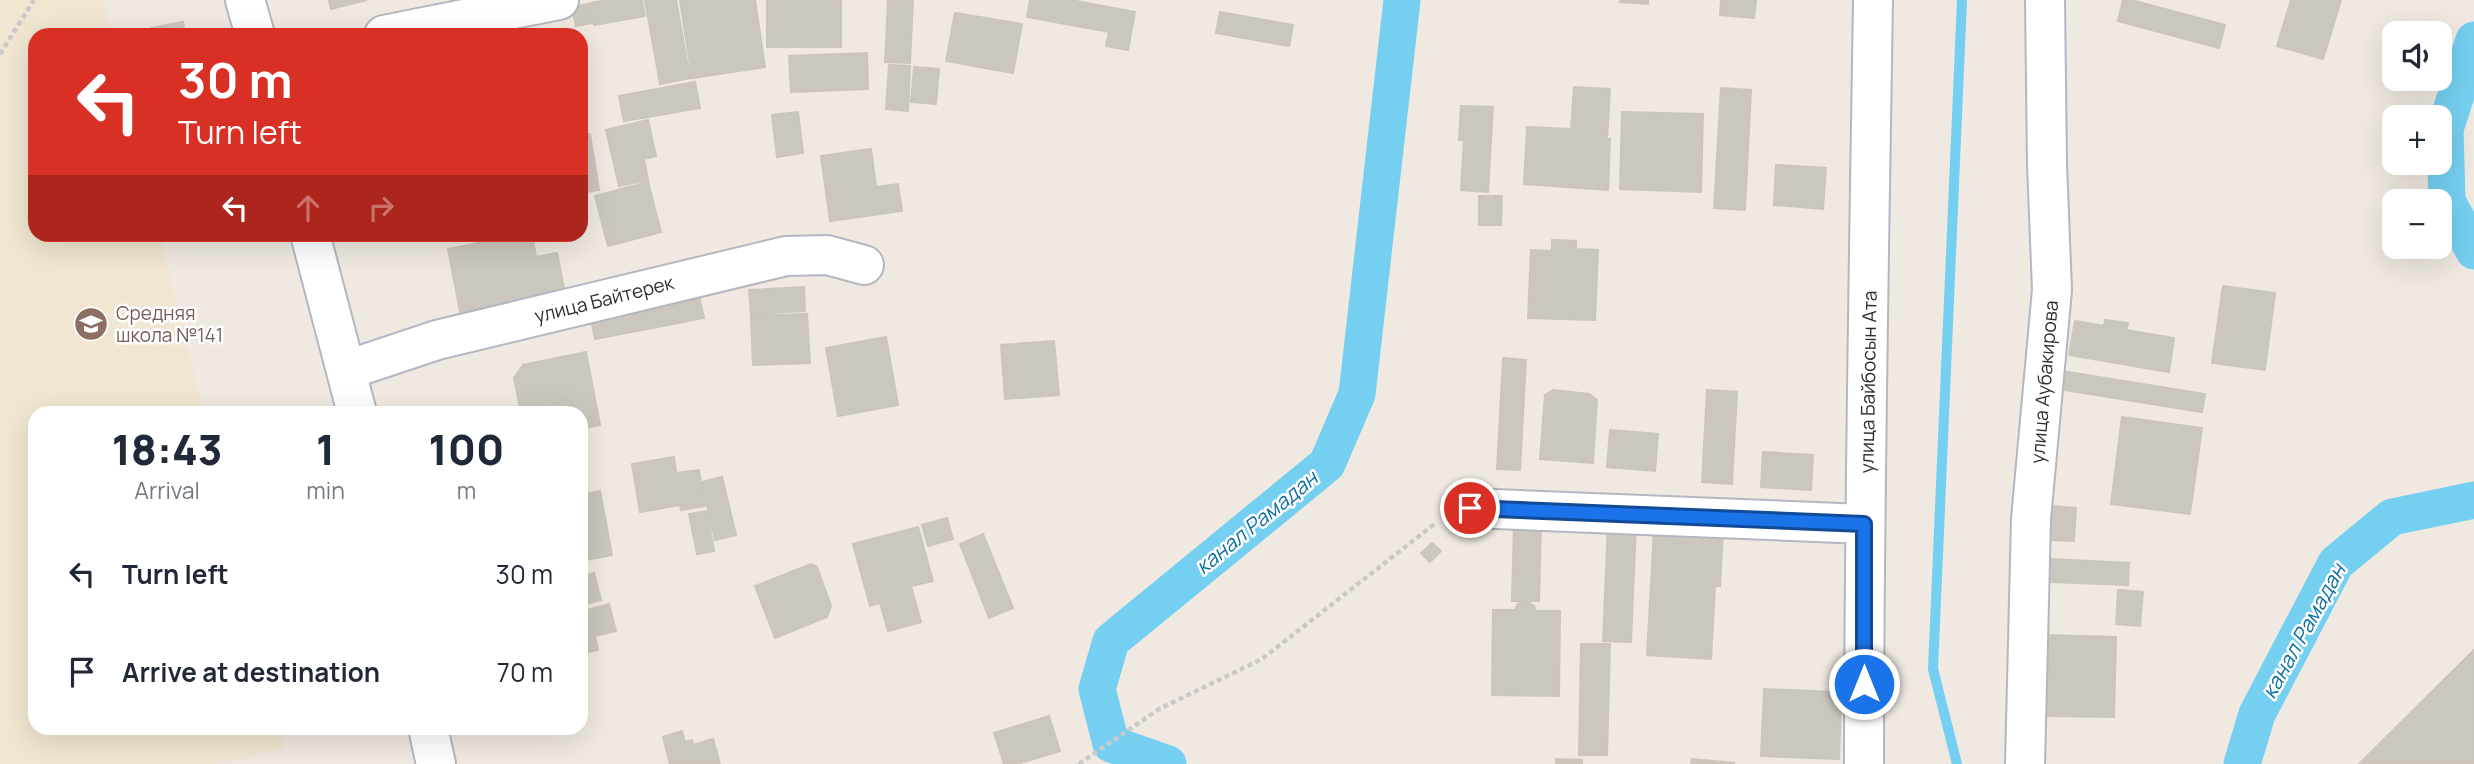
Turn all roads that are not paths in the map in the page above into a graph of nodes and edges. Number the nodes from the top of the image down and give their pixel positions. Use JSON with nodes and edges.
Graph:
{"nodes":[{"id":1,"x":245,"y":0,"type":"edge"},
{"id":2,"x":559,"y":0,"type":"edge"},
{"id":3,"x":1873,"y":0,"type":"edge"},
{"id":4,"x":2045,"y":0,"type":"edge"},
{"id":5,"x":254,"y":28,"type":"edge"},
{"id":6,"x":419,"y":28,"type":"edge"},
{"id":7,"x":312,"y":242,"type":"edge"},
{"id":8,"x":864,"y":265,"type":"dead end"},
{"id":9,"x":347,"y":370,"type":"junction"},
{"id":10,"x":355,"y":406,"type":"edge"},
{"id":11,"x":1470,"y":508,"type":"road end"},
{"id":12,"x":1864,"y":524,"type":"junction"},
{"id":13,"x":1864,"y":764,"type":"edge"},
{"id":14,"x":2025,"y":764,"type":"edge"}],
"edges":[{"from":1,"to":5,"type":"street"},
{"from":2,"to":6,"type":"street"},
{"from":3,"to":12,"type":"street","name":"улица Байбосын Ата"},
{"from":4,"to":14,"type":"street","name":"улица Аубакирова"},
{"from":7,"to":9,"type":"street"},
{"from":8,"to":9,"type":"street","name":"улица Байтерек"},
{"from":9,"to":10,"type":"street"},
{"from":11,"to":12,"type":"street"},
{"from":12,"to":13,"type":"street","name":"улица Байбосын Ата"}]}
